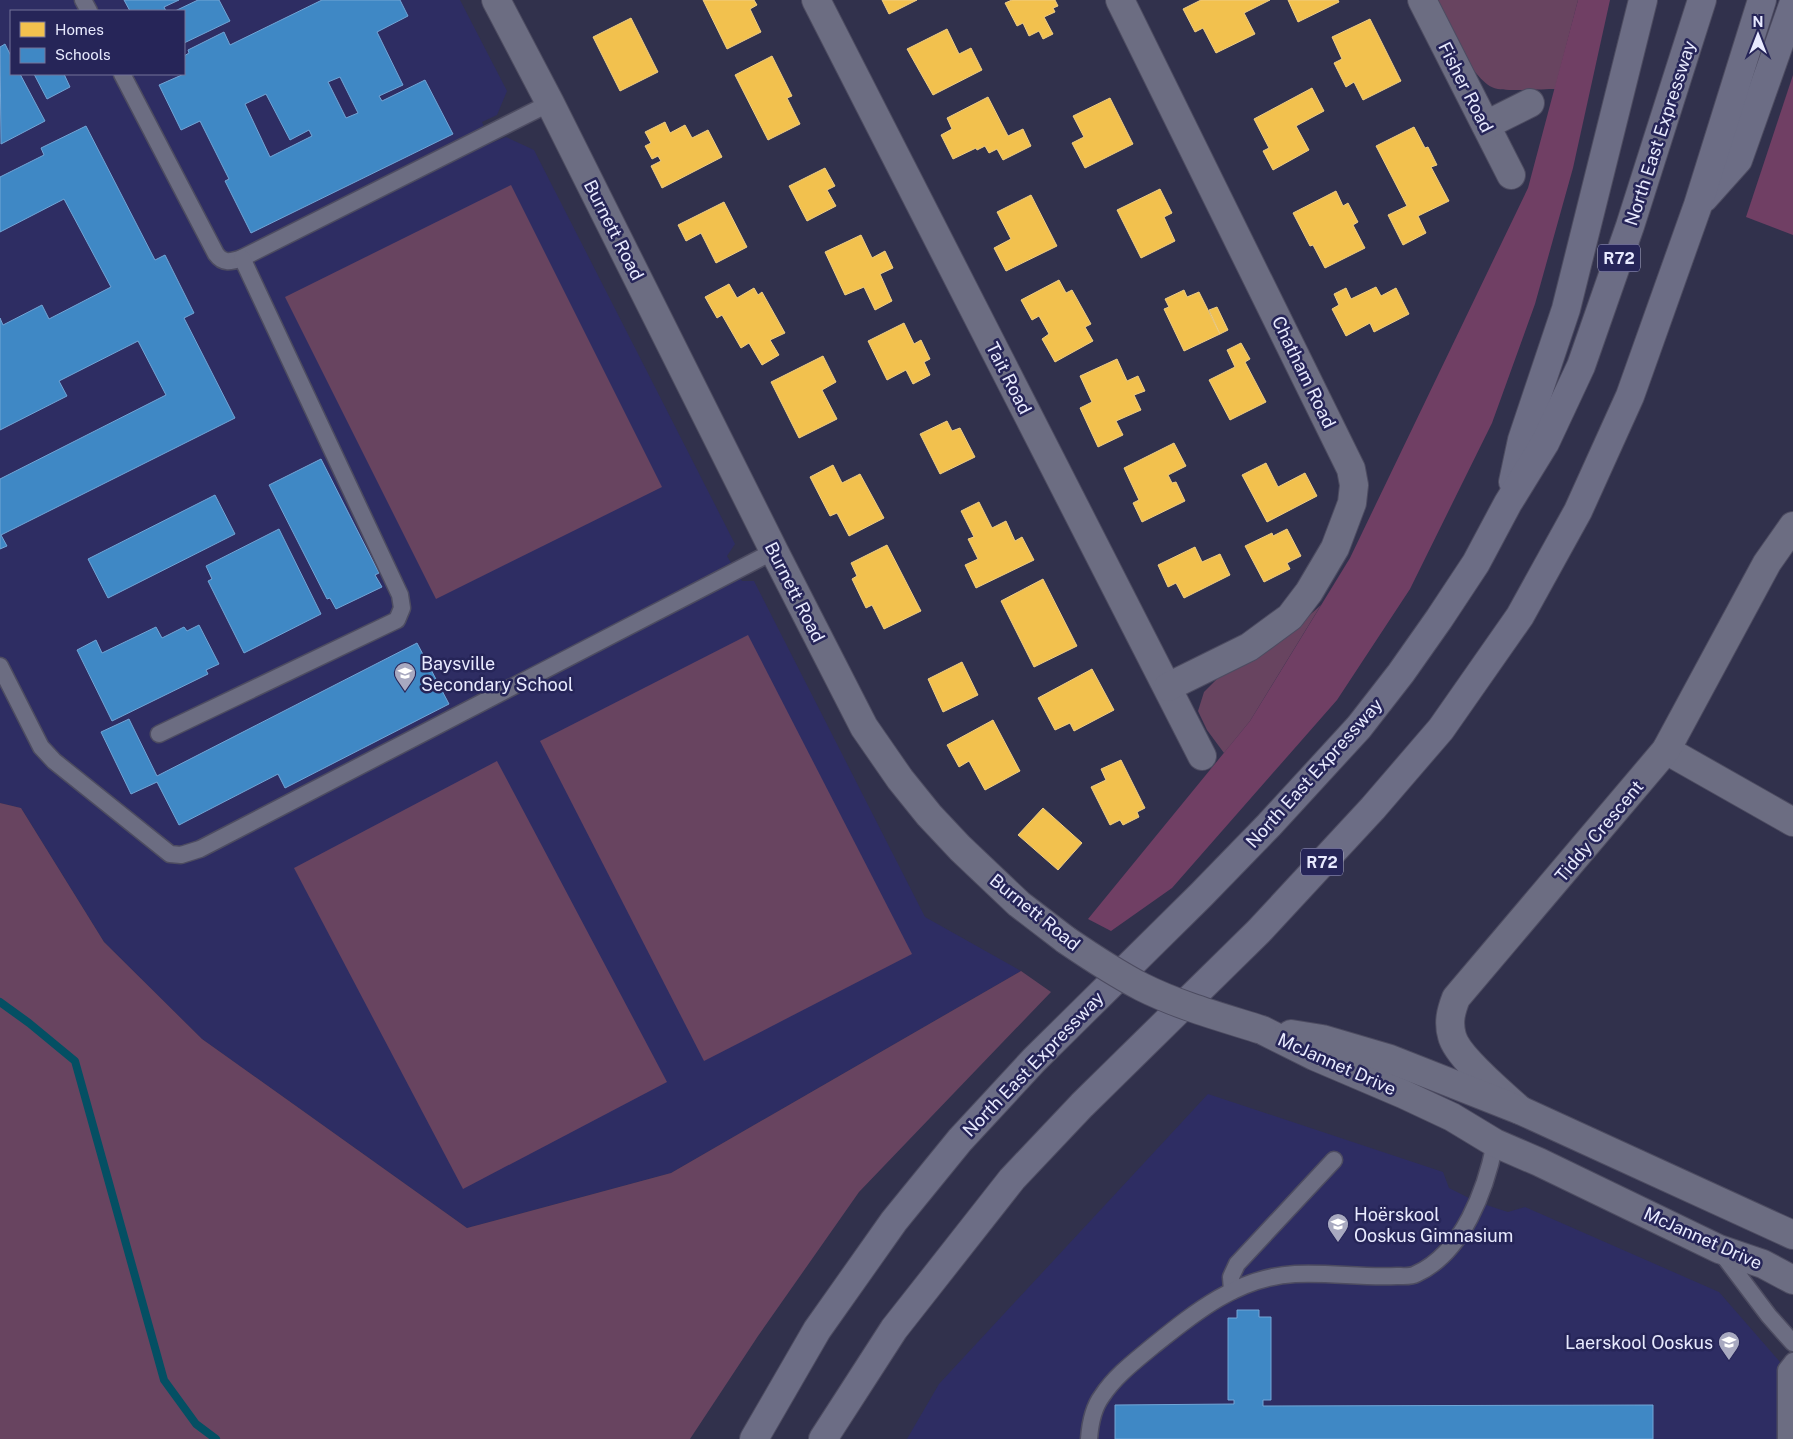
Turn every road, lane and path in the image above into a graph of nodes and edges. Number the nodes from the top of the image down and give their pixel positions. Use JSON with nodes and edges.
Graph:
{"nodes":[{"id":1,"x":496,"y":0,"type":"edge"},
{"id":2,"x":816,"y":0,"type":"edge"},
{"id":3,"x":1120,"y":0,"type":"edge"},
{"id":4,"x":1422,"y":0,"type":"edge"},
{"id":5,"x":1643,"y":0,"type":"edge"},
{"id":6,"x":1702,"y":0,"type":"edge"},
{"id":7,"x":1762,"y":0,"type":"edge"},
{"id":8,"x":1793,"y":5,"type":"edge"},
{"id":9,"x":123,"y":75,"type":"edge"},
{"id":10,"x":550,"y":103,"type":"junction"},
{"id":11,"x":1530,"y":103,"type":"dead end"},
{"id":12,"x":1486,"y":125,"type":"junction"},
{"id":13,"x":1511,"y":175,"type":"dead end"},
{"id":14,"x":1698,"y":205,"type":"junction"},
{"id":15,"x":242,"y":258,"type":"junction"},
{"id":16,"x":1508,"y":503,"type":"junction"},
{"id":17,"x":1793,"y":526,"type":"edge"},
{"id":18,"x":774,"y":551,"type":"junction"},
{"id":19,"x":0,"y":666,"type":"edge"},
{"id":20,"x":1168,"y":687,"type":"junction"},
{"id":21,"x":160,"y":734,"type":"dead end"},
{"id":22,"x":1666,"y":750,"type":"junction"},
{"id":23,"x":1202,"y":756,"type":"dead end"},
{"id":24,"x":1793,"y":822,"type":"edge"},
{"id":25,"x":1262,"y":1030,"type":"junction"},
{"id":26,"x":1438,"y":1079,"type":"junction"},
{"id":27,"x":1522,"y":1111,"type":"junction"},
{"id":28,"x":1495,"y":1143,"type":"junction"},
{"id":29,"x":1334,"y":1160,"type":"dead end"},
{"id":30,"x":1793,"y":1235,"type":"edge"},
{"id":31,"x":1719,"y":1249,"type":"junction"},
{"id":32,"x":1793,"y":1280,"type":"edge"},
{"id":33,"x":1232,"y":1291,"type":"junction"},
{"id":34,"x":1793,"y":1343,"type":"edge"},
{"id":35,"x":1793,"y":1361,"type":"edge"},
{"id":36,"x":754,"y":1439,"type":"edge"},
{"id":37,"x":823,"y":1439,"type":"edge"},
{"id":38,"x":1089,"y":1439,"type":"edge"},
{"id":39,"x":1786,"y":1439,"type":"edge"}],
"edges":[{"from":1,"to":10,"type":"street","name":"Burnett Road"},
{"from":2,"to":20,"type":"street","name":"Tait Road"},
{"from":3,"to":20,"type":"street","name":"Chatham Road"},
{"from":4,"to":12,"type":"street","name":"Fisher Road"},
{"from":5,"to":16,"type":"highway"},
{"from":6,"to":16,"type":"highway","name":"North East Expressway","number":"R72"},
{"from":7,"to":14,"type":"highway","number":"R72"},
{"from":8,"to":14,"type":"highway"},
{"from":9,"to":15,"type":"lane"},
{"from":10,"to":15,"type":"lane"},
{"from":10,"to":18,"type":"street","name":"Burnett Road"},
{"from":11,"to":12,"type":"street"},
{"from":12,"to":13,"type":"street","name":"Fisher Road"},
{"from":14,"to":37,"type":"highway","number":"R72"},
{"from":15,"to":21,"type":"lane"},
{"from":16,"to":36,"type":"highway","name":"North East Expressway","number":"R72"},
{"from":17,"to":22,"type":"street","name":"Tiddy Crescent"},
{"from":18,"to":19,"type":"lane"},
{"from":18,"to":25,"type":"street","name":"Burnett Road","bridge":true},
{"from":20,"to":23,"type":"street","name":"Tait Road"},
{"from":22,"to":24,"type":"street"},
{"from":22,"to":27,"type":"street","name":"Tiddy Crescent"},
{"from":25,"to":26,"type":"street","name":"McJannet Drive"},
{"from":25,"to":28,"type":"street","name":"McJannet Drive"},
{"from":26,"to":27,"type":"street","name":"McJannet Drive"},
{"from":26,"to":28,"type":"street"},
{"from":27,"to":30,"type":"street","name":"McJannet Drive"},
{"from":28,"to":31,"type":"street","name":"McJannet Drive"},
{"from":28,"to":33,"type":"lane"},
{"from":29,"to":33,"type":"lane"},
{"from":31,"to":32,"type":"street","name":"McJannet Drive"},
{"from":31,"to":34,"type":"lane"},
{"from":33,"to":38,"type":"lane"},
{"from":35,"to":39,"type":"lane"}]}
